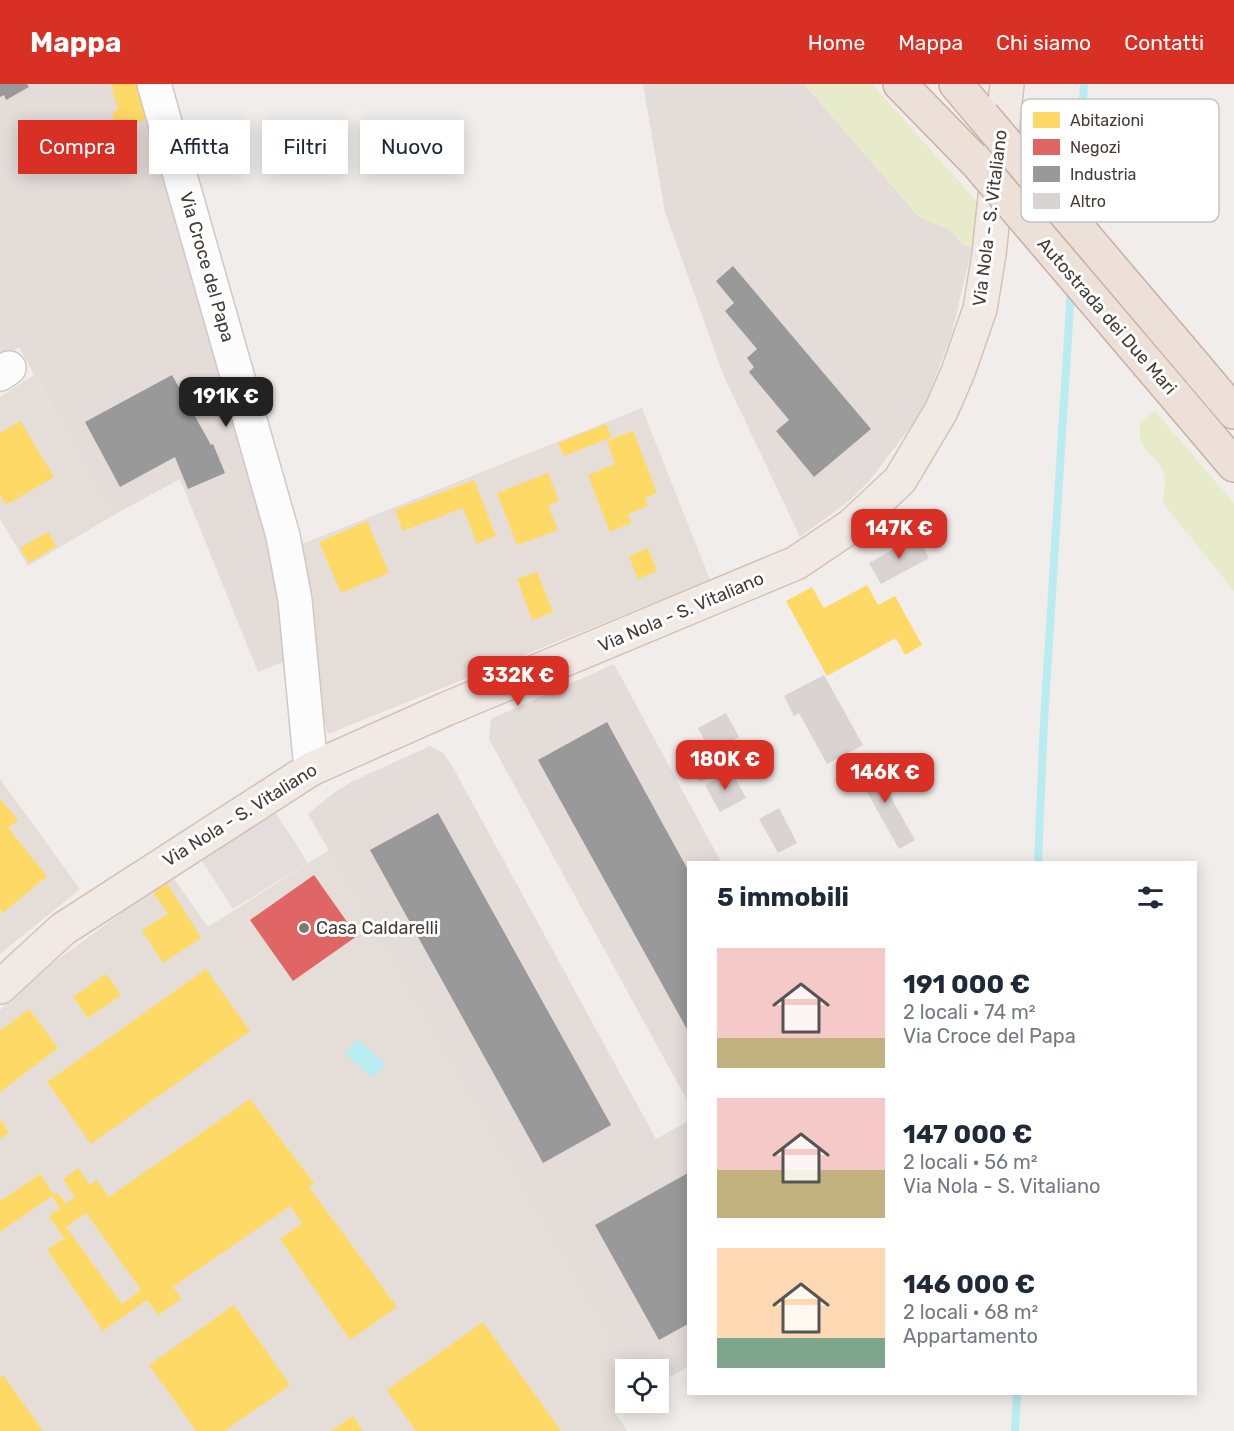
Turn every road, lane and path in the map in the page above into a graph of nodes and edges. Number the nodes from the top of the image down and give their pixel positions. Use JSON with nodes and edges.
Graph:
{"nodes":[{"id":1,"x":154,"y":84,"type":"edge"},
{"id":2,"x":900,"y":84,"type":"edge"},
{"id":3,"x":910,"y":84,"type":"edge"},
{"id":4,"x":956,"y":84,"type":"edge"},
{"id":5,"x":1006,"y":84,"type":"edge"},
{"id":6,"x":1021,"y":161,"type":"edge"},
{"id":7,"x":978,"y":164,"type":"junction"},
{"id":8,"x":1021,"y":214,"type":"edge"},
{"id":9,"x":1027,"y":222,"type":"edge"},
{"id":10,"x":1073,"y":222,"type":"edge"},
{"id":11,"x":1234,"y":412,"type":"edge"},
{"id":12,"x":1234,"y":465,"type":"edge"},
{"id":13,"x":311,"y":769,"type":"junction"},
{"id":14,"x":0,"y":987,"type":"edge"}],
"edges":[{"from":1,"to":13,"type":"street","name":"Via Croce del Papa"},
{"from":2,"to":7,"type":"highway"},
{"from":3,"to":7,"type":"highway","name":"Autostrada dei Due Mari"},
{"from":4,"to":6,"type":"highway","name":"Autostrada dei Due Mari","bridge":true},
{"from":5,"to":13,"type":"main road","name":"Via Nola - S. Vitaliano"},
{"from":7,"to":8,"type":"highway","name":"Autostrada dei Due Mari","bridge":true},
{"from":9,"to":12,"type":"highway","name":"Autostrada dei Due Mari","bridge":true},
{"from":10,"to":11,"type":"highway","name":"Autostrada dei Due Mari","bridge":true},
{"from":13,"to":14,"type":"main road","name":"Via Nola - S. Vitaliano"}]}
